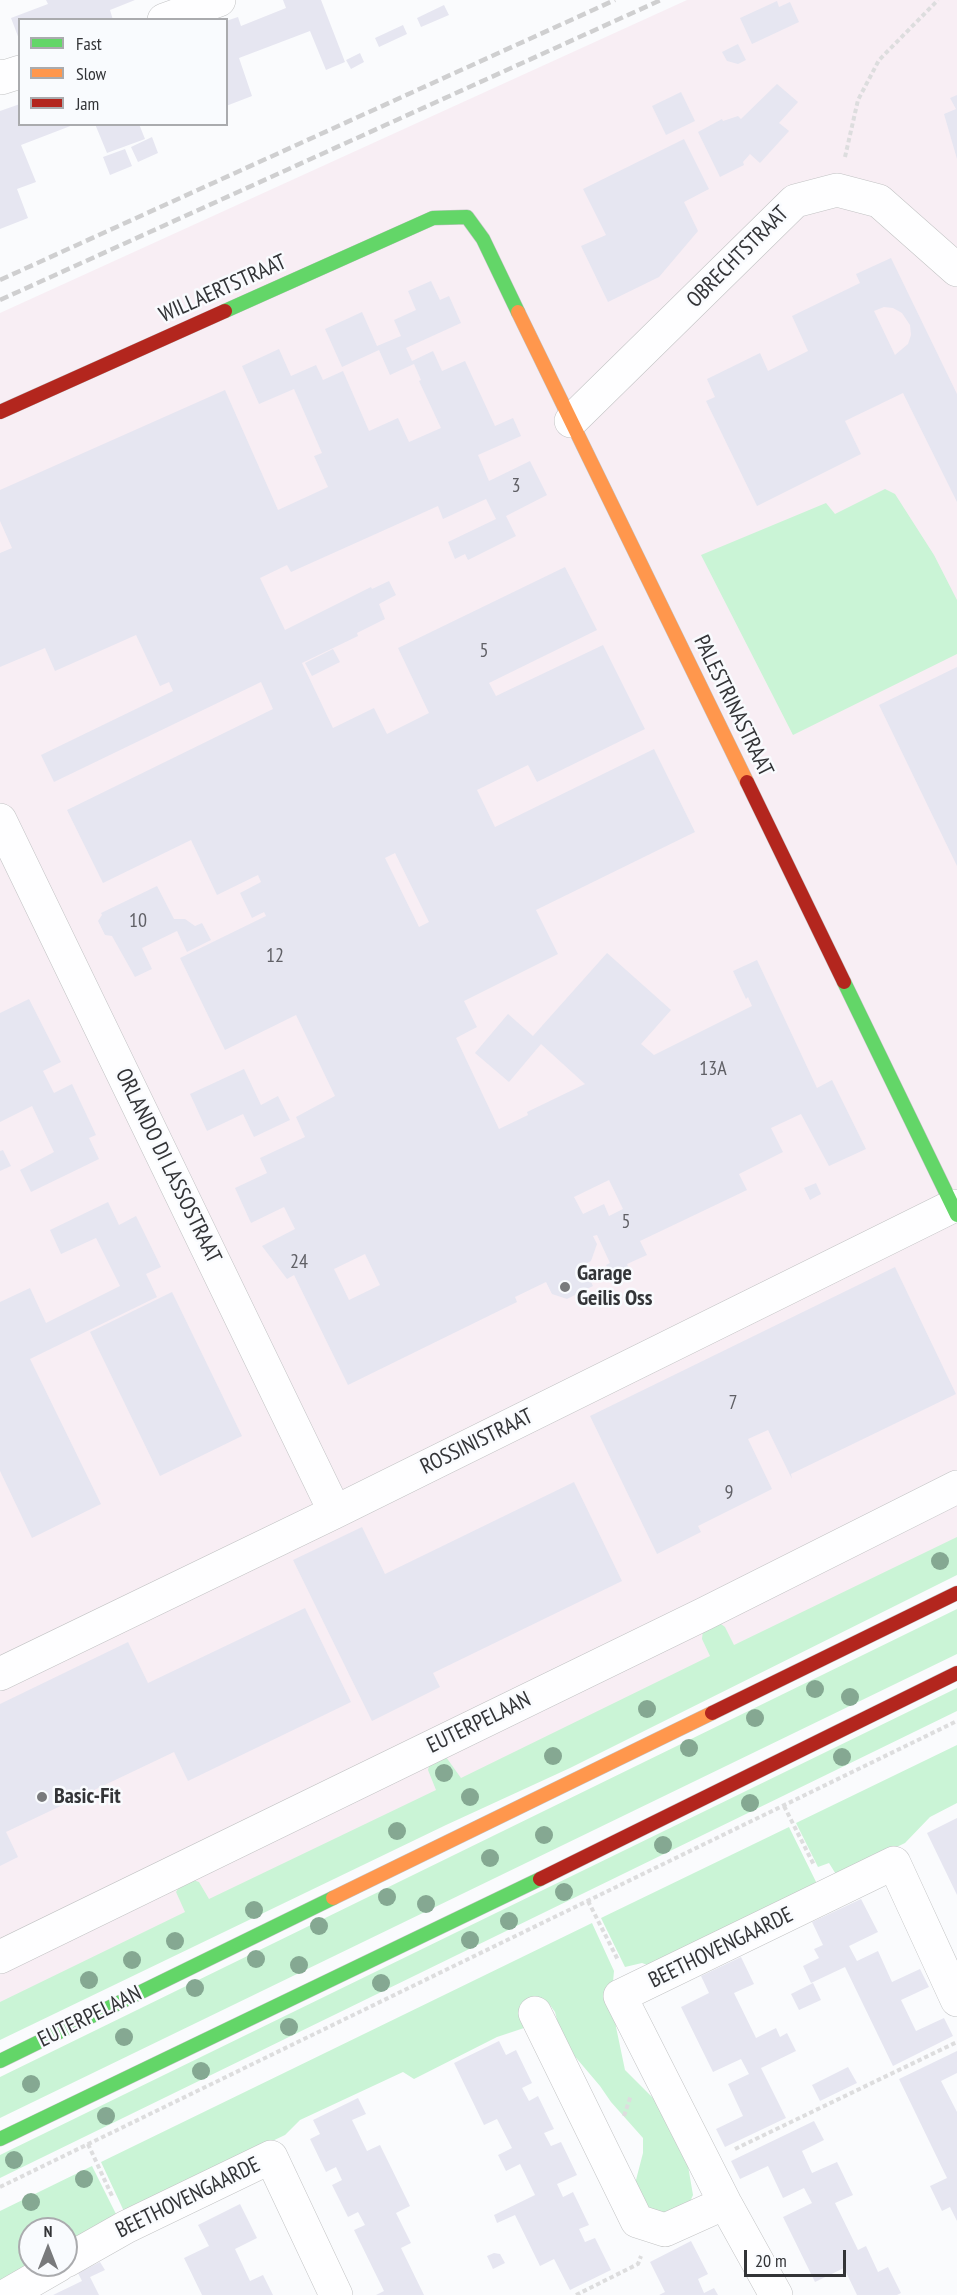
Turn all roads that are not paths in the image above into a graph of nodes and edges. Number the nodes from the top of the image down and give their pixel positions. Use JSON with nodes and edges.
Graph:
{"nodes":[{"id":1,"x":219,"y":0,"type":"edge"},
{"id":2,"x":170,"y":18,"type":"edge"},
{"id":3,"x":18,"y":73,"type":"edge"},
{"id":4,"x":0,"y":76,"type":"edge"},
{"id":5,"x":466,"y":217,"type":"joint"},
{"id":6,"x":957,"y":270,"type":"edge"},
{"id":7,"x":0,"y":412,"type":"edge"},
{"id":8,"x":571,"y":422,"type":"junction"},
{"id":9,"x":0,"y":820,"type":"edge"},
{"id":10,"x":955,"y":1210,"type":"edge"},
{"id":11,"x":957,"y":1487,"type":"edge"},
{"id":12,"x":335,"y":1512,"type":"junction"},
{"id":13,"x":957,"y":1593,"type":"edge"},
{"id":14,"x":957,"y":1673,"type":"edge"},
{"id":15,"x":0,"y":1674,"type":"edge"},
{"id":16,"x":0,"y":1957,"type":"edge"},
{"id":17,"x":957,"y":2000,"type":"edge"},
{"id":18,"x":535,"y":2013,"type":"dead end"},
{"id":19,"x":0,"y":2061,"type":"edge"},
{"id":20,"x":0,"y":2139,"type":"edge"},
{"id":21,"x":725,"y":2203,"type":"junction"},
{"id":22,"x":78,"y":2254,"type":"edge"},
{"id":23,"x":38,"y":2277,"type":"edge"},
{"id":24,"x":7,"y":2295,"type":"edge"},
{"id":25,"x":336,"y":2295,"type":"edge"},
{"id":26,"x":776,"y":2295,"type":"edge"}],
"edges":[{"from":1,"to":2,"type":"street"},
{"from":3,"to":4,"type":"street"},
{"from":5,"to":7,"type":"street","name":"WILLAERTSTRAAT"},
{"from":5,"to":8,"type":"street","name":"PALESTRINASTRAAT"},
{"from":6,"to":8,"type":"street","name":"OBRECHTSTRAAT"},
{"from":8,"to":10,"type":"street","name":"PALESTRINASTRAAT"},
{"from":9,"to":12,"type":"street","name":"ORLANDO DI LASSOSTRAAT"},
{"from":10,"to":12,"type":"street","name":"ROSSINISTRAAT"},
{"from":11,"to":16,"type":"street","name":"EUTERPELAAN"},
{"from":12,"to":15,"type":"street","name":"ROSSINISTRAAT"},
{"from":13,"to":19,"type":"street","name":"EUTERPELAAN"},
{"from":14,"to":20,"type":"street"},
{"from":17,"to":21,"type":"street","name":"BEETHOVENGAARDE"},
{"from":18,"to":21,"type":"street"},
{"from":21,"to":26,"type":"street","name":"BEETHOVENGAARDE"},
{"from":22,"to":25,"type":"street","name":"BEETHOVENGAARDE"},
{"from":23,"to":24,"type":"street"}]}
